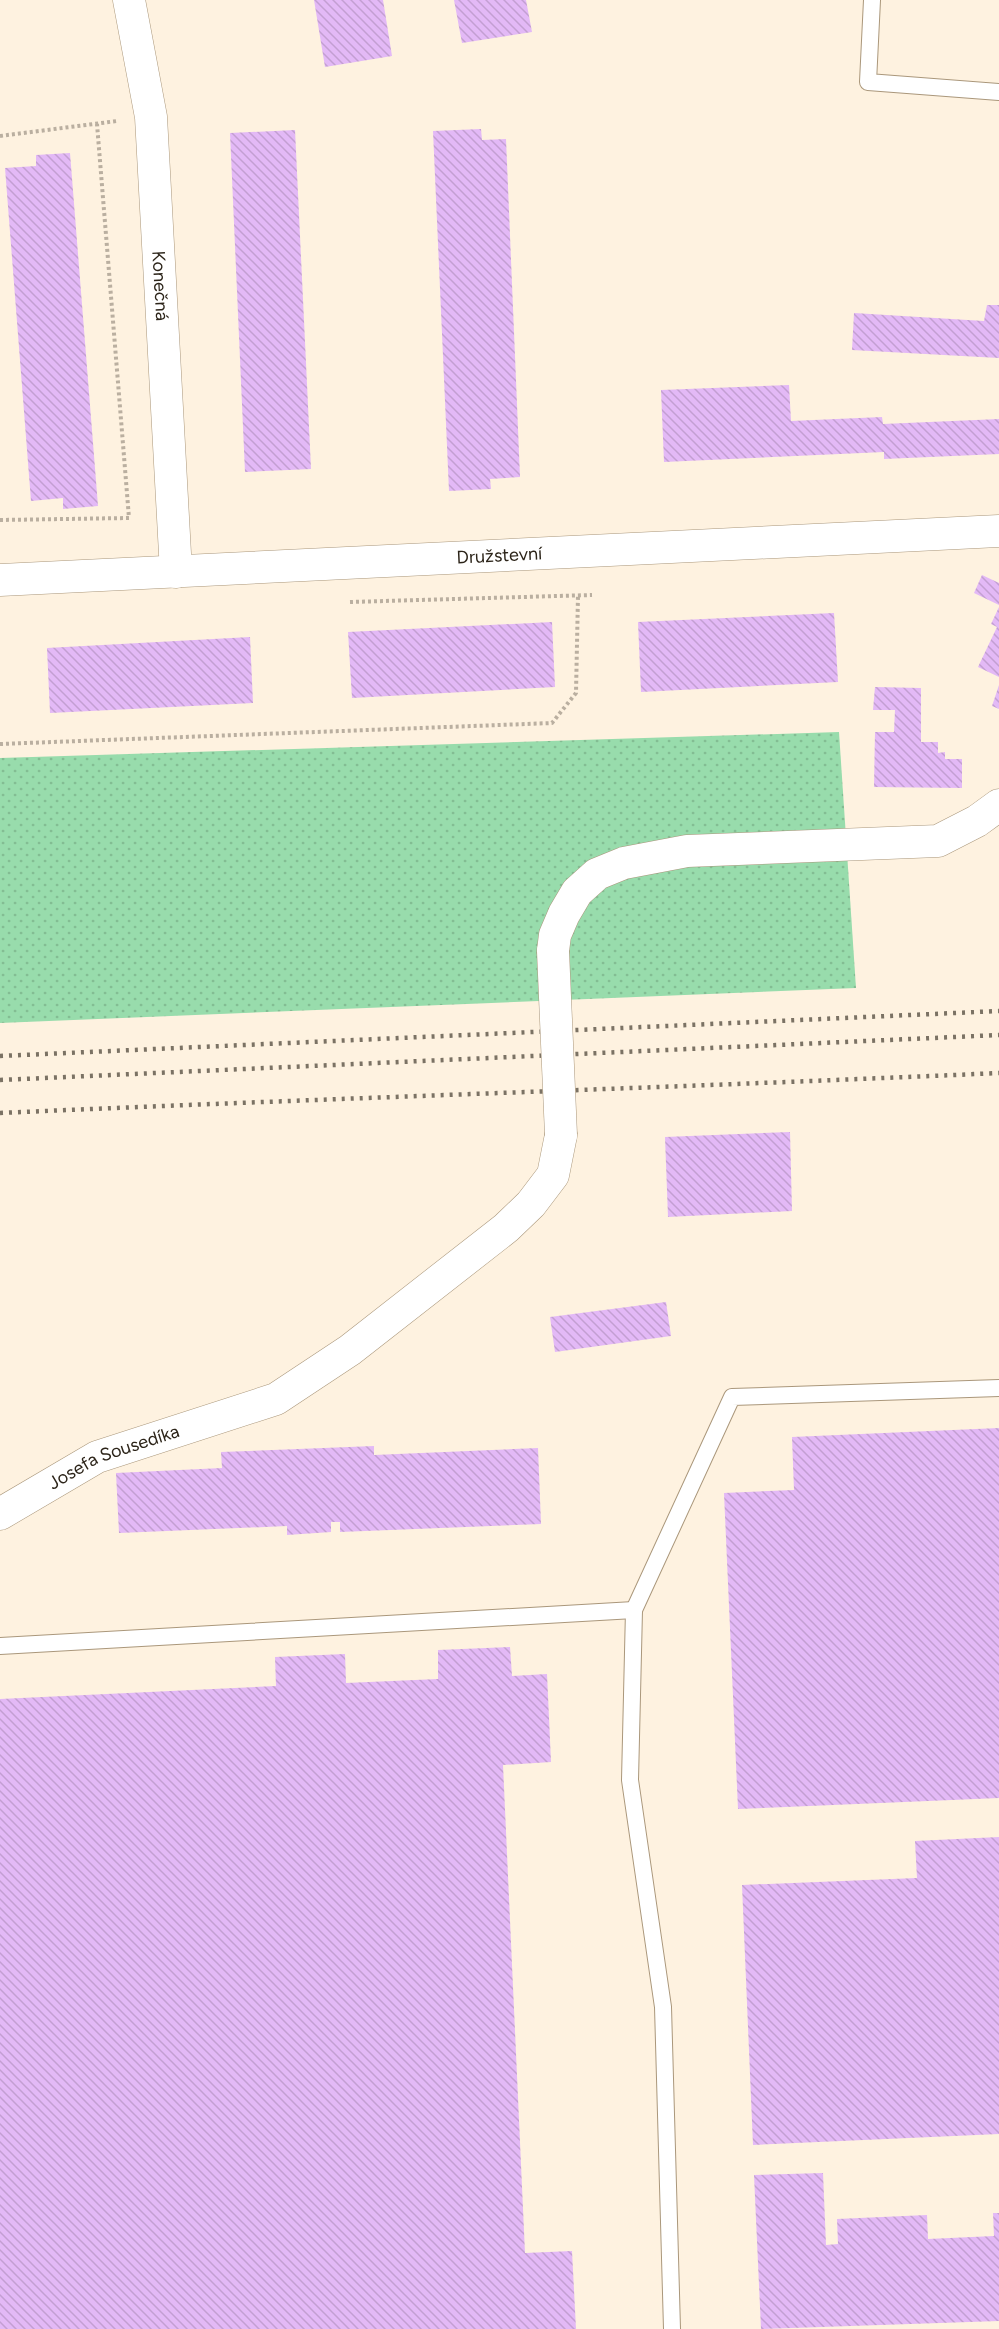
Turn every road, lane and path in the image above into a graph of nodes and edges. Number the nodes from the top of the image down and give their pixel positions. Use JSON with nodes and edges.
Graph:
{"nodes":[{"id":1,"x":129,"y":0,"type":"edge"},
{"id":2,"x":872,"y":0,"type":"edge"},
{"id":3,"x":999,"y":92,"type":"edge"},
{"id":4,"x":151,"y":117,"type":"junction"},
{"id":5,"x":97,"y":124,"type":"junction"},
{"id":6,"x":0,"y":136,"type":"edge"},
{"id":7,"x":0,"y":520,"type":"edge"},
{"id":8,"x":999,"y":531,"type":"edge"},
{"id":9,"x":176,"y":572,"type":"junction"},
{"id":10,"x":0,"y":580,"type":"edge"},
{"id":11,"x":578,"y":595,"type":"dead end"},
{"id":12,"x":0,"y":744,"type":"edge"},
{"id":13,"x":999,"y":805,"type":"edge"},
{"id":14,"x":999,"y":1388,"type":"edge"},
{"id":15,"x":0,"y":1514,"type":"edge"},
{"id":16,"x":634,"y":1610,"type":"junction"},
{"id":17,"x":0,"y":1646,"type":"edge"},
{"id":18,"x":672,"y":2329,"type":"edge"}],
"edges":[{"from":1,"to":4,"type":"street","name":"Konečná"},
{"from":2,"to":3,"type":"lane"},
{"from":4,"to":5,"type":"path"},
{"from":4,"to":9,"type":"street","name":"Konečná"},
{"from":5,"to":6,"type":"path"},
{"from":5,"to":7,"type":"path"},
{"from":8,"to":9,"type":"street","name":"Družstevní"},
{"from":9,"to":10,"type":"street","name":"Družstevní"},
{"from":11,"to":12,"type":"path"},
{"from":13,"to":15,"type":"street","name":"Josefa Sousedíka","bridge":true},
{"from":14,"to":16,"type":"lane"},
{"from":16,"to":17,"type":"lane"},
{"from":16,"to":18,"type":"lane"}]}
